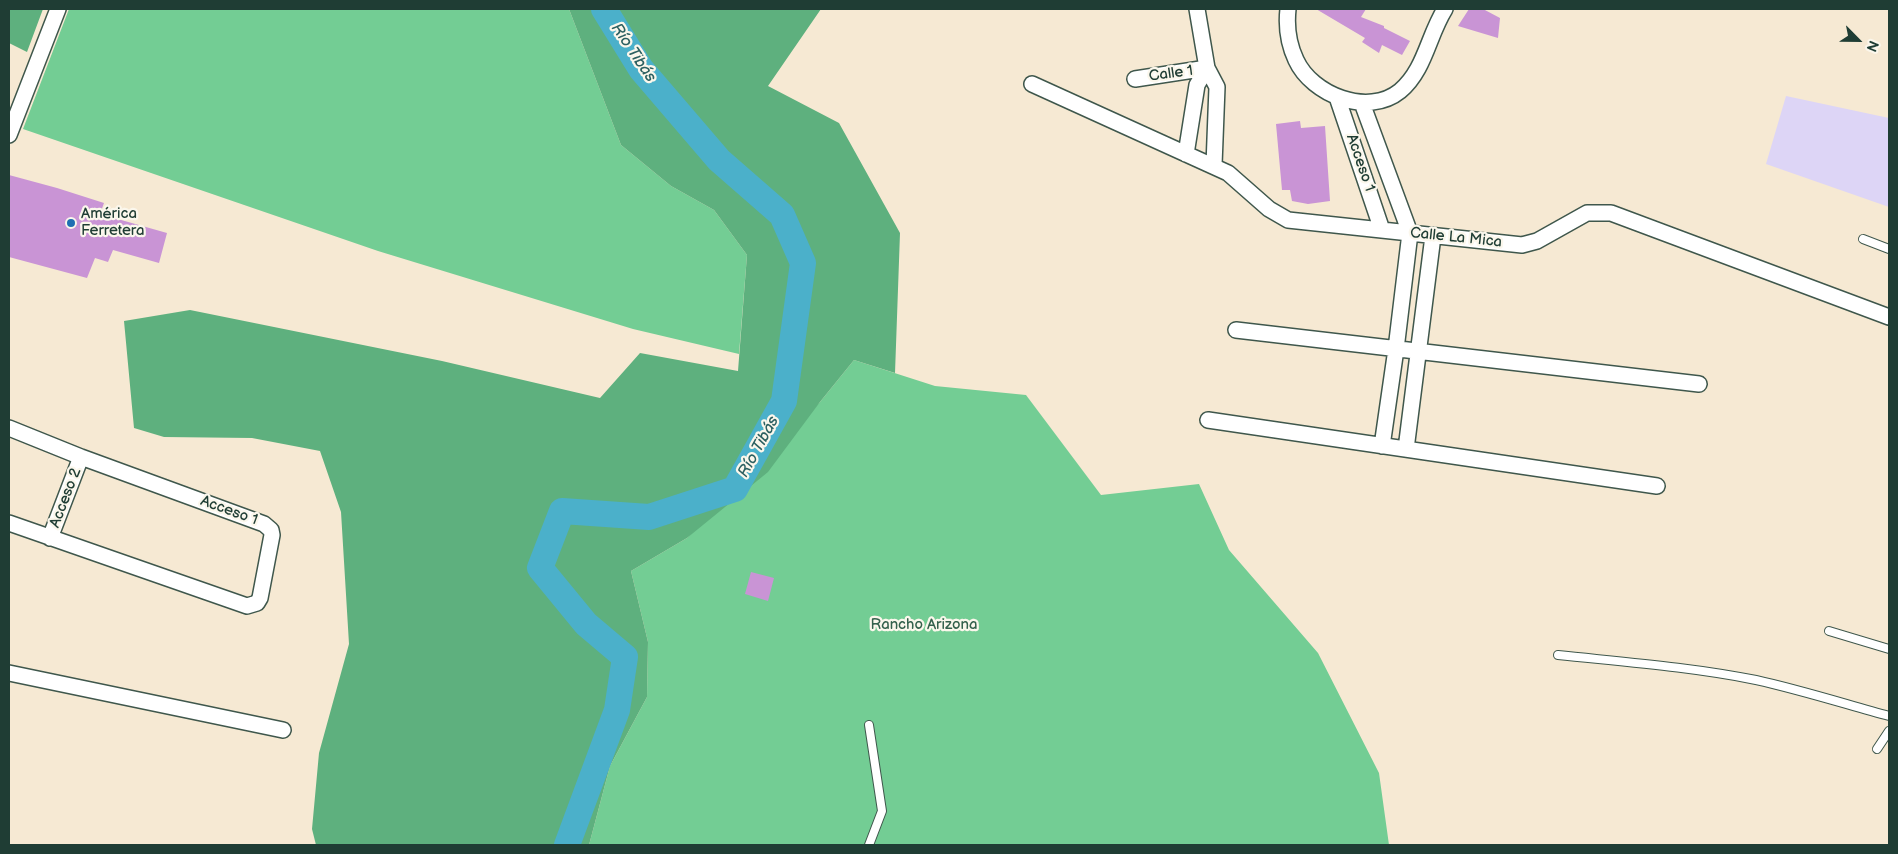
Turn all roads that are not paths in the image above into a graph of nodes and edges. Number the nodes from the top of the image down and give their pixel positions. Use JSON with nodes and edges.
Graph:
{"nodes":[{"id":1,"x":58,"y":9,"type":"edge"},
{"id":2,"x":1196,"y":9,"type":"edge"},
{"id":3,"x":1288,"y":9,"type":"edge"},
{"id":4,"x":1445,"y":9,"type":"edge"},
{"id":5,"x":1206,"y":68,"type":"junction"},
{"id":6,"x":1135,"y":79,"type":"dead end"},
{"id":7,"x":1032,"y":84,"type":"dead end"},
{"id":8,"x":1337,"y":97,"type":"junction"},
{"id":9,"x":1362,"y":103,"type":"junction"},
{"id":10,"x":9,"y":135,"type":"edge"},
{"id":11,"x":1186,"y":154,"type":"junction"},
{"id":12,"x":1214,"y":166,"type":"junction"},
{"id":13,"x":1382,"y":230,"type":"junction"},
{"id":14,"x":1410,"y":233,"type":"junction"},
{"id":15,"x":1433,"y":236,"type":"junction"},
{"id":16,"x":1864,"y":239,"type":"dead end"},
{"id":17,"x":1889,"y":249,"type":"edge"},
{"id":18,"x":1889,"y":317,"type":"edge"},
{"id":19,"x":1236,"y":330,"type":"dead end"},
{"id":20,"x":1396,"y":349,"type":"junction"},
{"id":21,"x":1419,"y":352,"type":"junction"},
{"id":22,"x":1699,"y":384,"type":"dead end"},
{"id":23,"x":1208,"y":420,"type":"dead end"},
{"id":24,"x":9,"y":428,"type":"edge"},
{"id":25,"x":1382,"y":446,"type":"junction"},
{"id":26,"x":1406,"y":449,"type":"junction"},
{"id":27,"x":81,"y":457,"type":"junction"},
{"id":28,"x":1657,"y":486,"type":"dead end"},
{"id":29,"x":9,"y":523,"type":"edge"},
{"id":30,"x":50,"y":538,"type":"junction"},
{"id":31,"x":1829,"y":631,"type":"dead end"},
{"id":32,"x":1889,"y":649,"type":"edge"},
{"id":33,"x":1558,"y":655,"type":"dead end"},
{"id":34,"x":9,"y":673,"type":"edge"},
{"id":35,"x":1889,"y":716,"type":"edge"},
{"id":36,"x":869,"y":724,"type":"dead end"},
{"id":37,"x":283,"y":730,"type":"dead end"},
{"id":38,"x":1889,"y":731,"type":"edge"},
{"id":39,"x":1877,"y":749,"type":"dead end"},
{"id":40,"x":870,"y":845,"type":"edge"}],
"edges":[{"from":1,"to":10,"type":"street"},
{"from":2,"to":5,"type":"street"},
{"from":3,"to":8,"type":"street"},
{"from":4,"to":9,"type":"street"},
{"from":5,"to":6,"type":"street","name":"Calle 1"},
{"from":5,"to":11,"type":"street"},
{"from":5,"to":12,"type":"street"},
{"from":7,"to":11,"type":"street","name":"Calle La Mica"},
{"from":8,"to":9,"type":"street"},
{"from":8,"to":13,"type":"street","name":"Acceso 1"},
{"from":9,"to":14,"type":"street","name":"Acceso 1"},
{"from":11,"to":12,"type":"street","name":"Calle La Mica"},
{"from":12,"to":13,"type":"street","name":"Calle La Mica"},
{"from":13,"to":14,"type":"street","name":"Calle La Mica"},
{"from":14,"to":15,"type":"street","name":"Calle La Mica"},
{"from":14,"to":20,"type":"street"},
{"from":15,"to":18,"type":"street","name":"Calle La Mica"},
{"from":15,"to":21,"type":"street"},
{"from":16,"to":17,"type":"lane"},
{"from":19,"to":20,"type":"street"},
{"from":20,"to":21,"type":"street"},
{"from":20,"to":25,"type":"street"},
{"from":21,"to":22,"type":"street"},
{"from":21,"to":26,"type":"street"},
{"from":23,"to":25,"type":"street"},
{"from":24,"to":27,"type":"street","name":"Acceso 1"},
{"from":25,"to":26,"type":"street"},
{"from":26,"to":28,"type":"street"},
{"from":27,"to":30,"type":"street","name":"Acceso 2"},
{"from":27,"to":30,"type":"street","name":"Acceso 1"},
{"from":29,"to":30,"type":"street","name":"Acceso 1"},
{"from":31,"to":32,"type":"lane"},
{"from":33,"to":35,"type":"lane"},
{"from":34,"to":37,"type":"street"},
{"from":36,"to":40,"type":"lane"},
{"from":38,"to":39,"type":"lane"}]}
